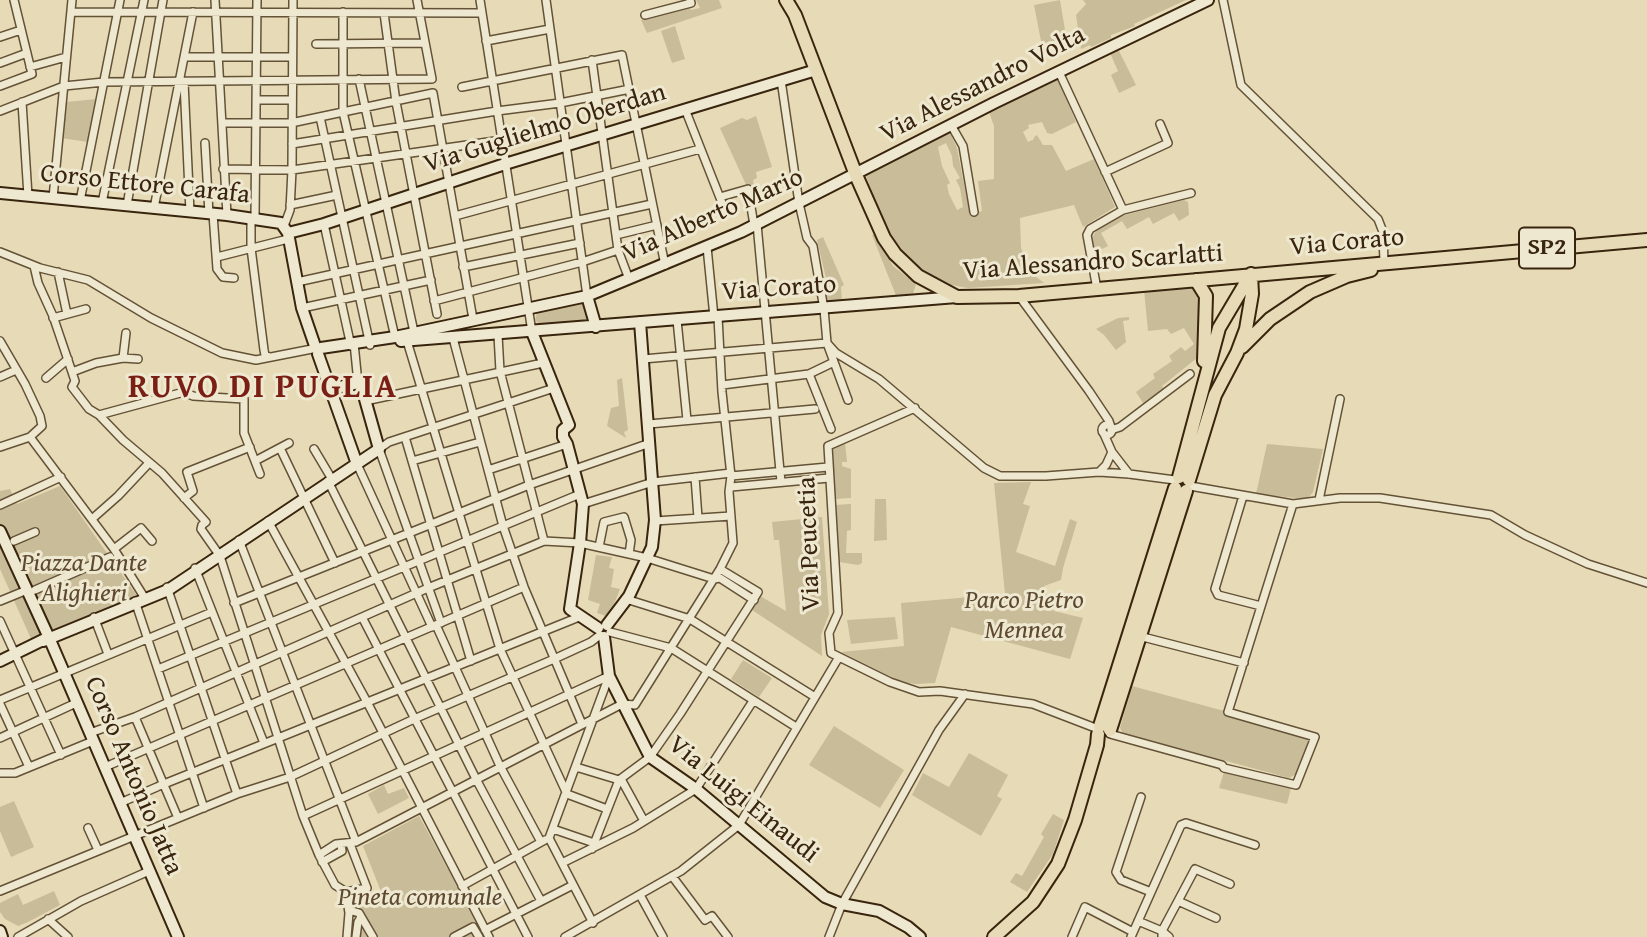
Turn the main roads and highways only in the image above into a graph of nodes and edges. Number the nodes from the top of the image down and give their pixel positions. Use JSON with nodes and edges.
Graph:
{"nodes":[{"id":1,"x":786,"y":0,"type":"edge"},
{"id":2,"x":1208,"y":0,"type":"edge"},
{"id":3,"x":816,"y":69,"type":"junction"},
{"id":4,"x":856,"y":174,"type":"junction"},
{"id":5,"x":0,"y":193,"type":"edge"},
{"id":6,"x":285,"y":235,"type":"junction"},
{"id":7,"x":1647,"y":240,"type":"edge"},
{"id":8,"x":1400,"y":262,"type":"junction"},
{"id":9,"x":1251,"y":274,"type":"junction"},
{"id":10,"x":918,"y":275,"type":"junction"},
{"id":11,"x":1196,"y":280,"type":"junction"},
{"id":12,"x":587,"y":296,"type":"junction"},
{"id":13,"x":957,"y":297,"type":"junction"},
{"id":14,"x":912,"y":302,"type":"junction"},
{"id":15,"x":639,"y":322,"type":"junction"},
{"id":16,"x":600,"y":327,"type":"junction"},
{"id":17,"x":532,"y":332,"type":"junction"},
{"id":18,"x":411,"y":337,"type":"junction"},
{"id":19,"x":371,"y":343,"type":"junction"},
{"id":20,"x":317,"y":349,"type":"junction"},
{"id":21,"x":1237,"y":353,"type":"junction"},
{"id":22,"x":1203,"y":388,"type":"junction"},
{"id":23,"x":331,"y":389,"type":"junction"},
{"id":24,"x":356,"y":463,"type":"junction"},
{"id":25,"x":1182,"y":484,"type":"junction"},
{"id":26,"x":0,"y":531,"type":"edge"},
{"id":27,"x":6,"y":543,"type":"edge"},
{"id":28,"x":604,"y":631,"type":"junction"},
{"id":29,"x":47,"y":638,"type":"junction"},
{"id":30,"x":0,"y":661,"type":"edge"},
{"id":31,"x":1104,"y":732,"type":"junction"},
{"id":32,"x":0,"y":931,"type":"edge"},
{"id":33,"x":2,"y":937,"type":"edge"},
{"id":34,"x":178,"y":937,"type":"edge"},
{"id":35,"x":920,"y":937,"type":"edge"},
{"id":36,"x":993,"y":937,"type":"edge"},
{"id":37,"x":1002,"y":937,"type":"edge"}],
"edges":[{"from":1,"to":3,"type":"main road","name":"Via Alessandro Scarlatti"},
{"from":2,"to":4,"type":"main road","name":"Via Alessandro Volta"},
{"from":3,"to":4,"type":"main road","name":"Via Alessandro Scarlatti"},
{"from":3,"to":6,"type":"main road","name":"Via Guglielmo Oberdan"},
{"from":4,"to":10,"type":"main road","name":"Via Alessandro Scarlatti"},
{"from":4,"to":12,"type":"main road","name":"Via Alberto Mario"},
{"from":5,"to":6,"type":"main road","name":"Corso Ettore Carafa"},
{"from":6,"to":20,"type":"main road"},
{"from":7,"to":8,"type":"main road","name":"Via Corato","number":"SP2"},
{"from":8,"to":9,"type":"main road","name":"Via Corato","number":"SP2"},
{"from":8,"to":21,"type":"main road"},
{"from":9,"to":11,"type":"main road","name":"Via Alessandro Scarlatti"},
{"from":9,"to":21,"type":"main road"},
{"from":9,"to":22,"type":"main road"},
{"from":10,"to":13,"type":"main road","name":"Via Alessandro Scarlatti"},
{"from":10,"to":14,"type":"main road"},
{"from":11,"to":13,"type":"main road","name":"Via Alessandro Scarlatti"},
{"from":11,"to":22,"type":"main road"},
{"from":12,"to":16,"type":"main road"},
{"from":12,"to":18,"type":"main road","name":"Via Alberto Mario"},
{"from":13,"to":14,"type":"main road","name":"Via Corato"},
{"from":14,"to":15,"type":"main road","name":"Via Corato"},
{"from":15,"to":16,"type":"main road","name":"Via Corato"},
{"from":15,"to":28,"type":"main road"},
{"from":16,"to":17,"type":"main road","name":"Via Corato"},
{"from":17,"to":18,"type":"main road","name":"Via Corato"},
{"from":17,"to":28,"type":"main road"},
{"from":18,"to":19,"type":"main road"},
{"from":18,"to":19,"type":"main road"},
{"from":19,"to":20,"type":"main road"},
{"from":20,"to":23,"type":"main road"},
{"from":21,"to":25,"type":"main road"},
{"from":22,"to":25,"type":"main road"},
{"from":23,"to":24,"type":"main road"},
{"from":23,"to":24,"type":"main road"},
{"from":24,"to":29,"type":"main road"},
{"from":25,"to":31,"type":"main road"},
{"from":25,"to":31,"type":"main road"},
{"from":26,"to":27,"type":"main road","name":"Corso Antonio Jatta"},
{"from":27,"to":29,"type":"main road","name":"Corso Antonio Jatta"},
{"from":28,"to":35,"type":"main road","name":"Via Luigi Einaudi"},
{"from":29,"to":30,"type":"main road"},
{"from":29,"to":34,"type":"main road","name":"Corso Antonio Jatta"},
{"from":31,"to":36,"type":"main road"},
{"from":31,"to":37,"type":"main road"},
{"from":32,"to":33,"type":"main road"}]}
